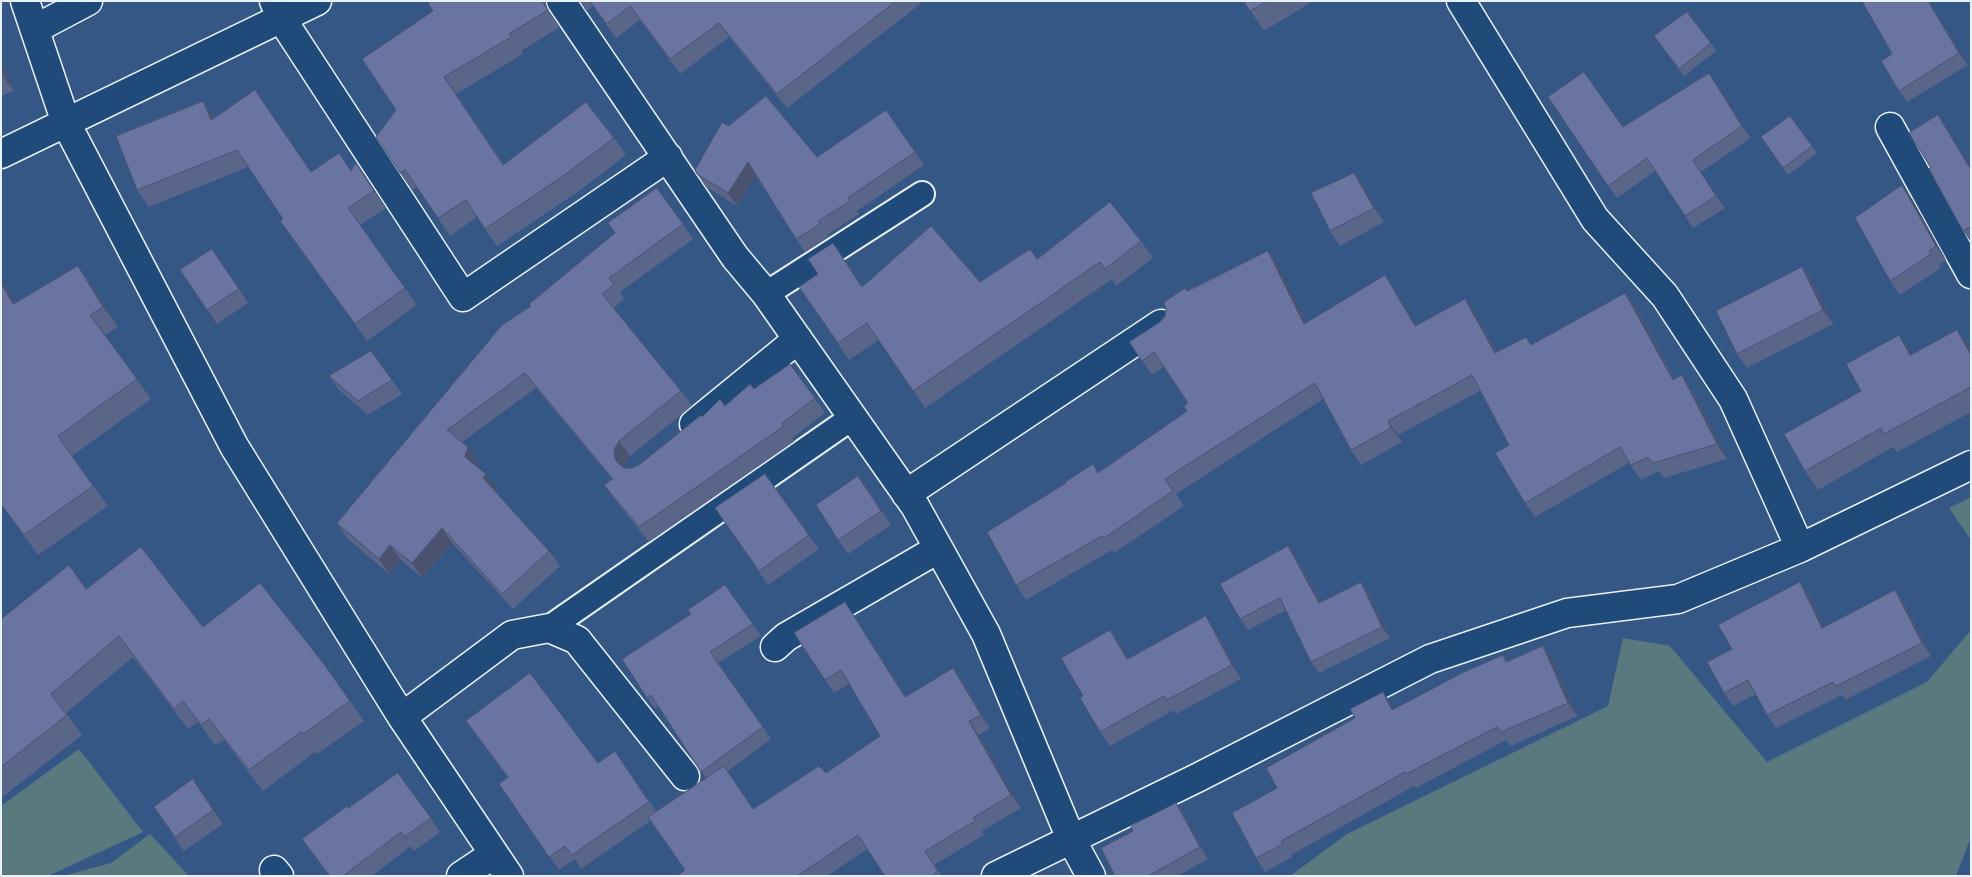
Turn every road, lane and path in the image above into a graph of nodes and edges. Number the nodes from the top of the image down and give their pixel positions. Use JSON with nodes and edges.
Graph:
{"nodes":[{"id":1,"x":25,"y":1,"type":"edge"},
{"id":2,"x":88,"y":1,"type":"edge"},
{"id":3,"x":317,"y":1,"type":"edge"},
{"id":4,"x":562,"y":1,"type":"edge"},
{"id":5,"x":1461,"y":1,"type":"edge"},
{"id":6,"x":278,"y":10,"type":"edge"},
{"id":7,"x":34,"y":29,"type":"junction"},
{"id":8,"x":66,"y":123,"type":"junction"},
{"id":9,"x":1890,"y":127,"type":"dead end"},
{"id":10,"x":1,"y":154,"type":"edge"},
{"id":11,"x":668,"y":157,"type":"junction"},
{"id":12,"x":922,"y":194,"type":"dead end"},
{"id":13,"x":1971,"y":274,"type":"edge"},
{"id":14,"x":766,"y":294,"type":"junction"},
{"id":15,"x":1161,"y":324,"type":"edge"},
{"id":16,"x":798,"y":339,"type":"junction"},
{"id":17,"x":853,"y":417,"type":"junction"},
{"id":18,"x":678,"y":437,"type":"edge"},
{"id":19,"x":1971,"y":465,"type":"edge"},
{"id":20,"x":906,"y":494,"type":"junction"},
{"id":21,"x":1800,"y":548,"type":"junction"},
{"id":22,"x":938,"y":549,"type":"junction"},
{"id":23,"x":549,"y":628,"type":"junction"},
{"id":24,"x":775,"y":647,"type":"dead end"},
{"id":25,"x":402,"y":717,"type":"junction"},
{"id":26,"x":685,"y":776,"type":"dead end"},
{"id":27,"x":1071,"y":839,"type":"junction"},
{"id":28,"x":502,"y":865,"type":"edge"},
{"id":29,"x":461,"y":876,"type":"edge"},
{"id":30,"x":996,"y":876,"type":"edge"},
{"id":31,"x":1091,"y":876,"type":"edge"}],
"edges":[{"from":1,"to":7,"type":"street"},
{"from":2,"to":7,"type":"street"},
{"from":3,"to":6,"type":"street"},
{"from":4,"to":11,"type":"street"},
{"from":5,"to":21,"type":"street"},
{"from":6,"to":8,"type":"street"},
{"from":6,"to":11,"type":"street"},
{"from":7,"to":8,"type":"street"},
{"from":8,"to":10,"type":"street"},
{"from":8,"to":25,"type":"street"},
{"from":9,"to":13,"type":"street"},
{"from":11,"to":14,"type":"street"},
{"from":12,"to":14,"type":"lane"},
{"from":14,"to":16,"type":"street"},
{"from":15,"to":20,"type":"street"},
{"from":16,"to":17,"type":"street"},
{"from":16,"to":18,"type":"street"},
{"from":17,"to":20,"type":"street"},
{"from":17,"to":23,"type":"lane"},
{"from":19,"to":21,"type":"street"},
{"from":20,"to":22,"type":"street"},
{"from":21,"to":27,"type":"street"},
{"from":22,"to":24,"type":"street"},
{"from":22,"to":27,"type":"street"},
{"from":23,"to":25,"type":"street"},
{"from":23,"to":26,"type":"street"},
{"from":25,"to":28,"type":"street"},
{"from":27,"to":30,"type":"street"},
{"from":27,"to":31,"type":"street"},
{"from":28,"to":29,"type":"street"}]}
